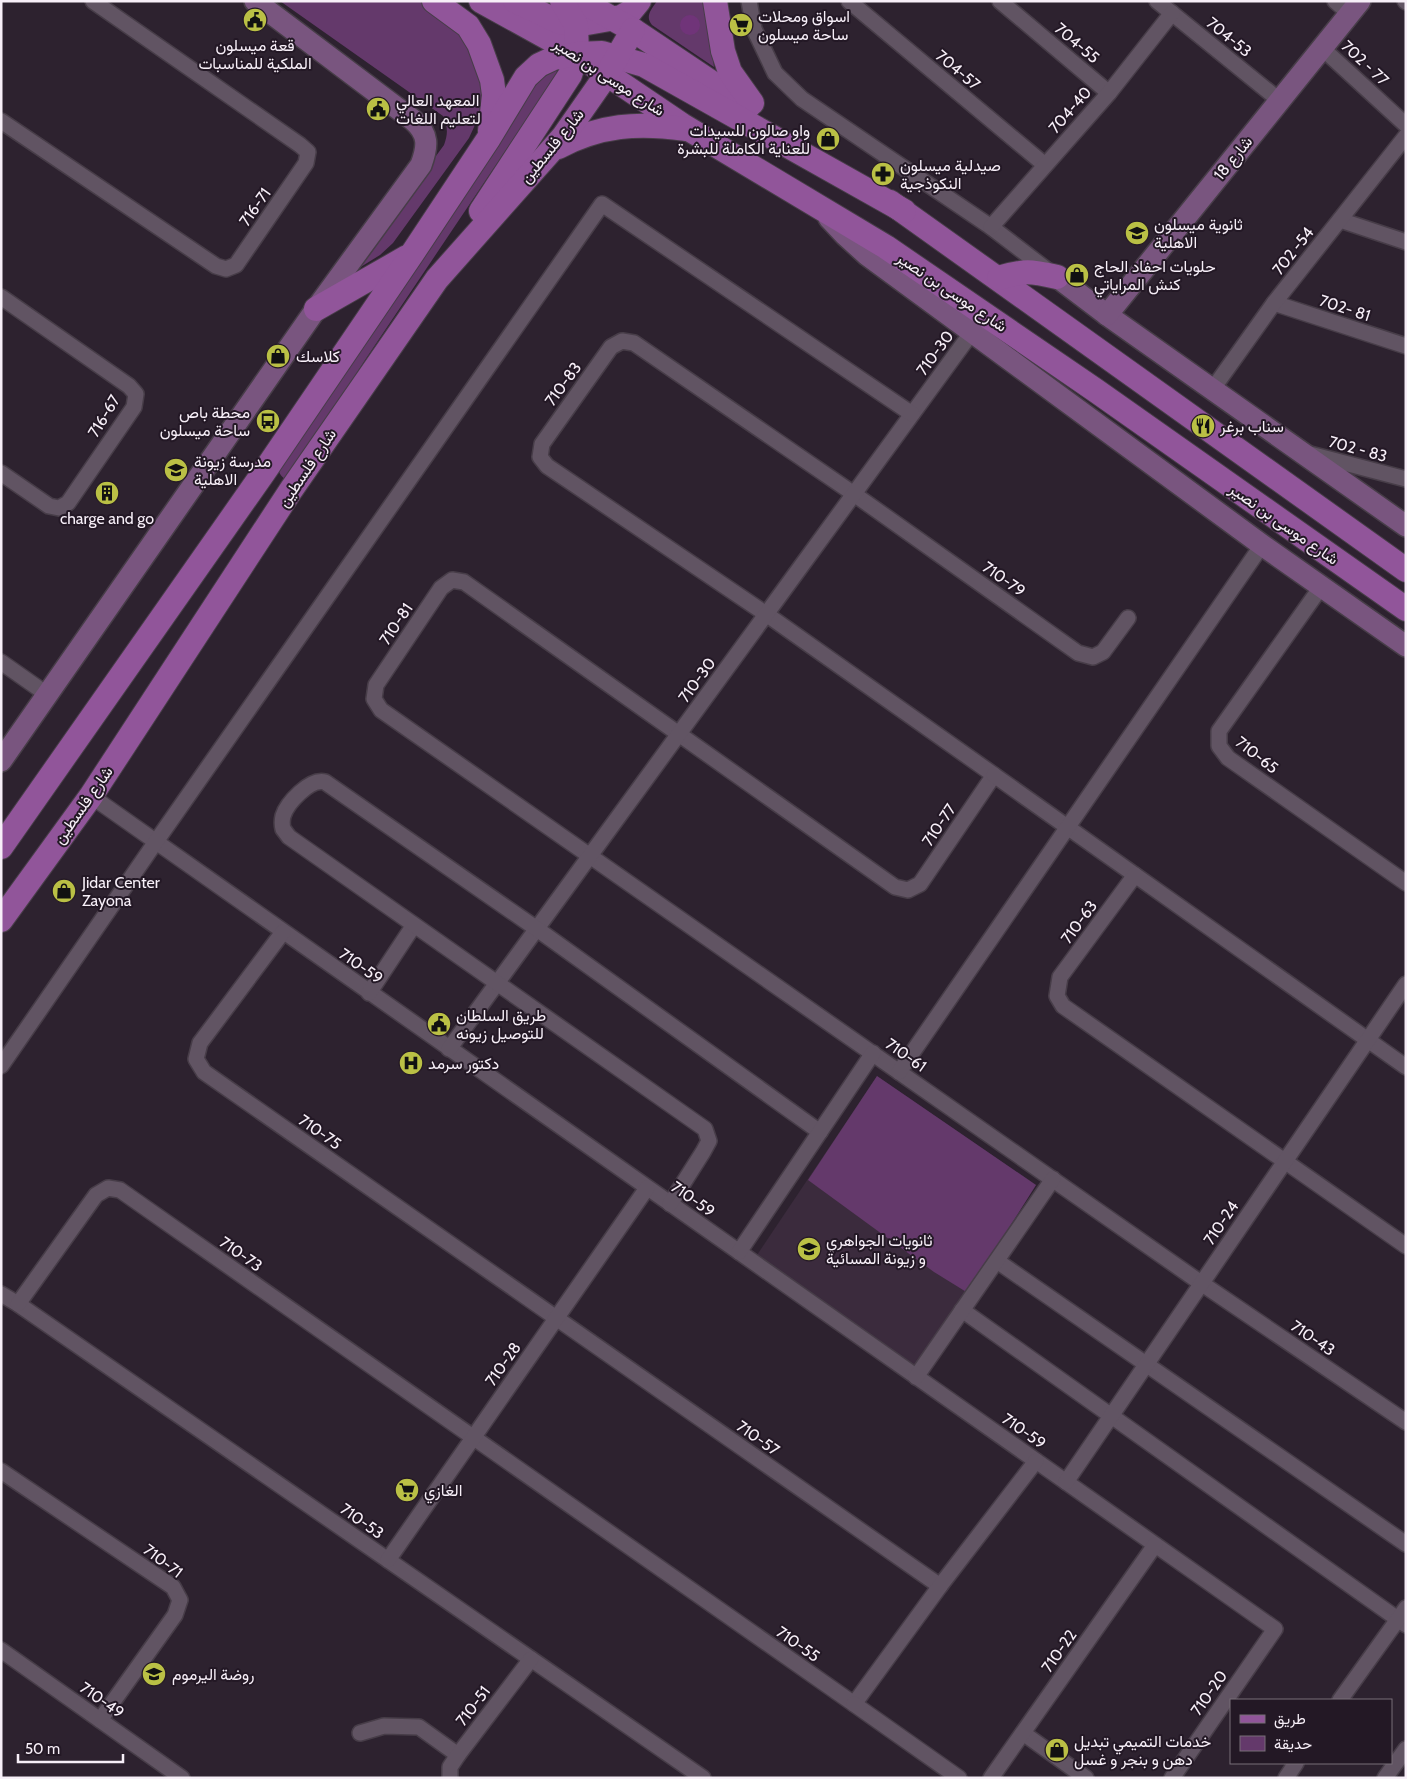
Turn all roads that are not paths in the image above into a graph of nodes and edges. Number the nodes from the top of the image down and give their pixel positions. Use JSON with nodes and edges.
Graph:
{"nodes":[{"id":1,"x":93,"y":1,"type":"edge"},
{"id":2,"x":255,"y":1,"type":"edge"},
{"id":3,"x":434,"y":1,"type":"edge"},
{"id":4,"x":481,"y":1,"type":"edge"},
{"id":5,"x":515,"y":1,"type":"edge"},
{"id":6,"x":562,"y":1,"type":"edge"},
{"id":7,"x":581,"y":1,"type":"edge"},
{"id":8,"x":638,"y":1,"type":"edge"},
{"id":9,"x":644,"y":1,"type":"edge"},
{"id":10,"x":715,"y":1,"type":"edge"},
{"id":11,"x":749,"y":1,"type":"edge"},
{"id":12,"x":848,"y":1,"type":"edge"},
{"id":13,"x":1000,"y":1,"type":"edge"},
{"id":14,"x":1157,"y":1,"type":"edge"},
{"id":15,"x":1348,"y":5,"type":"edge"},
{"id":16,"x":1172,"y":13,"type":"junction"},
{"id":17,"x":623,"y":24,"type":"junction"},
{"id":18,"x":576,"y":25,"type":"junction"},
{"id":19,"x":1322,"y":48,"type":"junction"},
{"id":20,"x":577,"y":54,"type":"junction"},
{"id":21,"x":612,"y":65,"type":"junction"},
{"id":22,"x":1109,"y":92,"type":"junction"},
{"id":23,"x":1280,"y":100,"type":"junction"},
{"id":24,"x":764,"y":118,"type":"junction"},
{"id":25,"x":1,"y":121,"type":"edge"},
{"id":26,"x":1406,"y":125,"type":"edge"},
{"id":27,"x":690,"y":130,"type":"junction"},
{"id":28,"x":1406,"y":136,"type":"edge"},
{"id":29,"x":489,"y":138,"type":"junction"},
{"id":30,"x":552,"y":150,"type":"junction"},
{"id":31,"x":1045,"y":165,"type":"junction"},
{"id":32,"x":818,"y":207,"type":"junction"},
{"id":33,"x":904,"y":211,"type":"junction"},
{"id":34,"x":1340,"y":220,"type":"junction"},
{"id":35,"x":991,"y":227,"type":"junction"},
{"id":36,"x":1406,"y":242,"type":"edge"},
{"id":37,"x":412,"y":254,"type":"junction"},
{"id":38,"x":1057,"y":277,"type":"junction"},
{"id":39,"x":999,"y":278,"type":"junction"},
{"id":40,"x":437,"y":279,"type":"junction"},
{"id":41,"x":1,"y":297,"type":"edge"},
{"id":42,"x":1274,"y":303,"type":"junction"},
{"id":43,"x":316,"y":309,"type":"junction"},
{"id":44,"x":1107,"y":315,"type":"junction"},
{"id":45,"x":972,"y":332,"type":"junction"},
{"id":46,"x":1406,"y":346,"type":"edge"},
{"id":47,"x":1212,"y":390,"type":"junction"},
{"id":48,"x":912,"y":414,"type":"junction"},
{"id":49,"x":1301,"y":452,"type":"junction"},
{"id":50,"x":264,"y":472,"type":"junction"},
{"id":51,"x":1,"y":473,"type":"edge"},
{"id":52,"x":1406,"y":479,"type":"edge"},
{"id":53,"x":291,"y":490,"type":"junction"},
{"id":54,"x":854,"y":494,"type":"junction"},
{"id":55,"x":1406,"y":526,"type":"edge"},
{"id":56,"x":1262,"y":545,"type":"junction"},
{"id":57,"x":1406,"y":570,"type":"edge"},
{"id":58,"x":1320,"y":587,"type":"junction"},
{"id":59,"x":1406,"y":609,"type":"edge"},
{"id":60,"x":766,"y":614,"type":"junction"},
{"id":61,"x":1128,"y":618,"type":"dead end"},
{"id":62,"x":1406,"y":646,"type":"edge"},
{"id":63,"x":1,"y":662,"type":"edge"},
{"id":64,"x":48,"y":695,"type":"junction"},
{"id":65,"x":678,"y":735,"type":"junction"},
{"id":66,"x":1,"y":761,"type":"edge"},
{"id":67,"x":994,"y":775,"type":"junction"},
{"id":68,"x":91,"y":796,"type":"junction"},
{"id":69,"x":1068,"y":827,"type":"junction"},
{"id":70,"x":155,"y":842,"type":"junction"},
{"id":71,"x":1,"y":847,"type":"edge"},
{"id":72,"x":590,"y":856,"type":"junction"},
{"id":73,"x":1135,"y":875,"type":"junction"},
{"id":74,"x":1406,"y":883,"type":"edge"},
{"id":75,"x":1,"y":920,"type":"edge"},
{"id":76,"x":414,"y":925,"type":"junction"},
{"id":77,"x":537,"y":929,"type":"junction"},
{"id":78,"x":283,"y":932,"type":"junction"},
{"id":79,"x":497,"y":983,"type":"junction"},
{"id":80,"x":1406,"y":984,"type":"edge"},
{"id":81,"x":369,"y":993,"type":"junction"},
{"id":82,"x":1368,"y":1040,"type":"junction"},
{"id":83,"x":449,"y":1049,"type":"junction"},
{"id":84,"x":873,"y":1053,"type":"junction"},
{"id":85,"x":1,"y":1066,"type":"edge"},
{"id":86,"x":1406,"y":1067,"type":"edge"},
{"id":87,"x":899,"y":1072,"type":"junction"},
{"id":88,"x":820,"y":1132,"type":"junction"},
{"id":89,"x":1285,"y":1160,"type":"junction"},
{"id":90,"x":1052,"y":1179,"type":"junction"},
{"id":91,"x":647,"y":1188,"type":"junction"},
{"id":92,"x":670,"y":1204,"type":"junction"},
{"id":93,"x":1406,"y":1246,"type":"edge"},
{"id":94,"x":738,"y":1252,"type":"junction"},
{"id":95,"x":996,"y":1261,"type":"junction"},
{"id":96,"x":1201,"y":1283,"type":"junction"},
{"id":97,"x":1,"y":1294,"type":"edge"},
{"id":98,"x":18,"y":1304,"type":"junction"},
{"id":99,"x":962,"y":1310,"type":"junction"},
{"id":100,"x":556,"y":1318,"type":"junction"},
{"id":101,"x":1146,"y":1365,"type":"junction"},
{"id":102,"x":916,"y":1377,"type":"junction"},
{"id":103,"x":1112,"y":1415,"type":"junction"},
{"id":104,"x":1406,"y":1422,"type":"edge"},
{"id":105,"x":472,"y":1438,"type":"junction"},
{"id":106,"x":1036,"y":1461,"type":"junction"},
{"id":107,"x":1,"y":1471,"type":"edge"},
{"id":108,"x":1066,"y":1482,"type":"junction"},
{"id":109,"x":1406,"y":1544,"type":"edge"},
{"id":110,"x":1156,"y":1545,"type":"junction"},
{"id":111,"x":388,"y":1560,"type":"junction"},
{"id":112,"x":940,"y":1586,"type":"junction"},
{"id":113,"x":1403,"y":1617,"type":"edge"},
{"id":114,"x":1275,"y":1629,"type":"joint"},
{"id":115,"x":1,"y":1650,"type":"edge"},
{"id":116,"x":531,"y":1659,"type":"junction"},
{"id":117,"x":1341,"y":1699,"type":"edge"},
{"id":118,"x":854,"y":1704,"type":"junction"},
{"id":119,"x":100,"y":1720,"type":"junction"},
{"id":120,"x":360,"y":1733,"type":"dead end"},
{"id":121,"x":1023,"y":1733,"type":"junction"},
{"id":122,"x":1406,"y":1749,"type":"edge"},
{"id":123,"x":458,"y":1755,"type":"junction"},
{"id":124,"x":1295,"y":1764,"type":"edge"},
{"id":125,"x":182,"y":1778,"type":"edge"},
{"id":126,"x":450,"y":1778,"type":"edge"},
{"id":127,"x":703,"y":1778,"type":"edge"},
{"id":128,"x":959,"y":1778,"type":"edge"},
{"id":129,"x":991,"y":1778,"type":"edge"},
{"id":130,"x":1086,"y":1778,"type":"edge"},
{"id":131,"x":1172,"y":1778,"type":"edge"},
{"id":132,"x":1286,"y":1778,"type":"edge"},
{"id":133,"x":1385,"y":1778,"type":"edge"}],
"edges":[{"from":1,"to":25,"type":"street","name":"716-71"},
{"from":2,"to":43,"type":"street"},
{"from":3,"to":29,"type":"main road"},
{"from":4,"to":20,"type":"main road","name":"شارع موسى بن نصير"},
{"from":5,"to":18,"type":"main road"},
{"from":6,"to":18,"type":"main road"},
{"from":7,"to":17,"type":"main road","name":"شارع موسى بن نصير"},
{"from":8,"to":17,"type":"main road"},
{"from":9,"to":17,"type":"street"},
{"from":10,"to":24,"type":"main road"},
{"from":11,"to":35,"type":"street"},
{"from":12,"to":31,"type":"street","name":"704-57"},
{"from":13,"to":22,"type":"street","name":"704-55"},
{"from":14,"to":16,"type":"street","name":"704-53"},
{"from":15,"to":19,"type":"street","name":"شارع 18"},
{"from":16,"to":22,"type":"street","name":"704-40"},
{"from":16,"to":23,"type":"street","name":"704-53"},
{"from":17,"to":18,"type":"main road"},
{"from":17,"to":21,"type":"main road","name":"شارع فلسطين"},
{"from":17,"to":24,"type":"main road","name":"شارع موسى بن نصير"},
{"from":18,"to":20,"type":"main road"},
{"from":19,"to":23,"type":"street","name":"شارع 18"},
{"from":19,"to":26,"type":"street","name":"702 - 77"},
{"from":20,"to":21,"type":"main road","name":"شارع موسى بن نصير"},
{"from":20,"to":29,"type":"main road","name":"شارع فلسطين"},
{"from":20,"to":40,"type":"main road"},
{"from":21,"to":27,"type":"main road","name":"شارع موسى بن نصير"},
{"from":21,"to":30,"type":"main road","name":"شارع فلسطين"},
{"from":21,"to":33,"type":"main road"},
{"from":22,"to":31,"type":"street","name":"704-40"},
{"from":23,"to":44,"type":"street","name":"شارع 18"},
{"from":24,"to":33,"type":"main road","name":"شارع موسى بن نصير"},
{"from":27,"to":30,"type":"main road"},
{"from":27,"to":32,"type":"main road","name":"شارع موسى بن نصير"},
{"from":28,"to":34,"type":"street","name":"702 -54"},
{"from":29,"to":37,"type":"main road","name":"شارع فلسطين"},
{"from":30,"to":40,"type":"main road","name":"شارع فلسطين"},
{"from":31,"to":35,"type":"street","name":"704-40"},
{"from":32,"to":45,"type":"street"},
{"from":32,"to":59,"type":"main road","name":"شارع موسى بن نصير"},
{"from":33,"to":39,"type":"main road","name":"شارع موسى بن نصير"},
{"from":34,"to":36,"type":"street"},
{"from":34,"to":42,"type":"street","name":"702 -54"},
{"from":35,"to":38,"type":"street"},
{"from":37,"to":43,"type":"main road"},
{"from":37,"to":50,"type":"main road","name":"شارع فلسطين"},
{"from":38,"to":39,"type":"main road"},
{"from":38,"to":44,"type":"street"},
{"from":39,"to":57,"type":"main road","name":"شارع موسى بن نصير"},
{"from":40,"to":53,"type":"main road","name":"شارع فلسطين"},
{"from":41,"to":51,"type":"street","name":"716-67"},
{"from":42,"to":46,"type":"street","name":"702- 81"},
{"from":42,"to":47,"type":"street","name":"702 -54"},
{"from":43,"to":64,"type":"street"},
{"from":44,"to":47,"type":"street"},
{"from":45,"to":48,"type":"street","name":"710-30"},
{"from":45,"to":56,"type":"street"},
{"from":47,"to":49,"type":"street"},
{"from":48,"to":54,"type":"street","name":"710-30"},
{"from":48,"to":70,"type":"street"},
{"from":49,"to":52,"type":"street","name":"702 - 83"},
{"from":49,"to":55,"type":"street"},
{"from":50,"to":53,"type":"main road"},
{"from":50,"to":71,"type":"main road","name":"شارع فلسطين"},
{"from":53,"to":68,"type":"main road","name":"شارع فلسطين"},
{"from":54,"to":60,"type":"street","name":"710-30"},
{"from":54,"to":60,"type":"street","name":"710-83"},
{"from":54,"to":61,"type":"street","name":"710-79"},
{"from":56,"to":58,"type":"street"},
{"from":56,"to":69,"type":"street"},
{"from":58,"to":62,"type":"street"},
{"from":58,"to":74,"type":"street","name":"710-65"},
{"from":60,"to":65,"type":"street","name":"710-30"},
{"from":60,"to":67,"type":"street"},
{"from":63,"to":64,"type":"street"},
{"from":64,"to":66,"type":"street"},
{"from":65,"to":67,"type":"street","name":"710-77"},
{"from":65,"to":72,"type":"street","name":"710-30"},
{"from":65,"to":72,"type":"street","name":"710-81"},
{"from":67,"to":69,"type":"street"},
{"from":68,"to":70,"type":"street","name":"710-59"},
{"from":68,"to":75,"type":"main road","name":"شارع فلسطين"},
{"from":69,"to":73,"type":"street"},
{"from":69,"to":87,"type":"street"},
{"from":70,"to":78,"type":"street","name":"710-59"},
{"from":70,"to":85,"type":"street"},
{"from":72,"to":77,"type":"street","name":"710-30"},
{"from":72,"to":84,"type":"street","name":"710-61"},
{"from":73,"to":82,"type":"street"},
{"from":73,"to":89,"type":"street","name":"710-63"},
{"from":76,"to":77,"type":"street"},
{"from":76,"to":79,"type":"street"},
{"from":76,"to":81,"type":"street"},
{"from":77,"to":79,"type":"street","name":"710-30"},
{"from":77,"to":88,"type":"street"},
{"from":78,"to":81,"type":"street","name":"710-59"},
{"from":78,"to":100,"type":"street","name":"710-75"},
{"from":79,"to":83,"type":"street","name":"710-30"},
{"from":79,"to":92,"type":"street"},
{"from":80,"to":82,"type":"street","name":"710-24"},
{"from":81,"to":83,"type":"street","name":"710-59"},
{"from":82,"to":86,"type":"street"},
{"from":82,"to":89,"type":"street","name":"710-24"},
{"from":83,"to":91,"type":"street","name":"710-59"},
{"from":84,"to":87,"type":"street","name":"710-61"},
{"from":84,"to":88,"type":"street"},
{"from":87,"to":90,"type":"street","name":"710-61"},
{"from":88,"to":94,"type":"street"},
{"from":89,"to":93,"type":"street"},
{"from":89,"to":96,"type":"street","name":"710-24"},
{"from":90,"to":95,"type":"street"},
{"from":90,"to":96,"type":"street","name":"710-61"},
{"from":91,"to":92,"type":"street","name":"710-59"},
{"from":91,"to":100,"type":"street","name":"710-28"},
{"from":92,"to":94,"type":"street","name":"710-59"},
{"from":94,"to":102,"type":"street","name":"710-59"},
{"from":95,"to":99,"type":"street"},
{"from":95,"to":101,"type":"street"},
{"from":96,"to":101,"type":"street","name":"710-24"},
{"from":96,"to":104,"type":"street","name":"710-43"},
{"from":97,"to":98,"type":"street","name":"710-53"},
{"from":98,"to":105,"type":"street","name":"710-73"},
{"from":98,"to":111,"type":"street","name":"710-53"},
{"from":99,"to":102,"type":"street"},
{"from":99,"to":103,"type":"street"},
{"from":100,"to":105,"type":"street","name":"710-28"},
{"from":100,"to":112,"type":"street","name":"710-57"},
{"from":101,"to":103,"type":"street","name":"710-24"},
{"from":101,"to":109,"type":"street"},
{"from":102,"to":106,"type":"street","name":"710-59"},
{"from":103,"to":108,"type":"street","name":"710-24"},
{"from":103,"to":113,"type":"street"},
{"from":105,"to":111,"type":"street","name":"710-28"},
{"from":105,"to":118,"type":"street","name":"710-55"},
{"from":106,"to":108,"type":"street","name":"710-59"},
{"from":106,"to":112,"type":"street"},
{"from":107,"to":119,"type":"street","name":"710-71"},
{"from":108,"to":110,"type":"street","name":"710-59"},
{"from":110,"to":114,"type":"street","name":"710-59"},
{"from":110,"to":121,"type":"street","name":"710-22"},
{"from":111,"to":116,"type":"street","name":"710-53"},
{"from":112,"to":118,"type":"street"},
{"from":113,"to":117,"type":"street"},
{"from":114,"to":131,"type":"street","name":"710-20"},
{"from":115,"to":119,"type":"street","name":"710-49"},
{"from":116,"to":123,"type":"street","name":"710-51"},
{"from":116,"to":127,"type":"street","name":"710-53"},
{"from":118,"to":128,"type":"street","name":"710-55"},
{"from":119,"to":125,"type":"street","name":"710-49"},
{"from":120,"to":123,"type":"street"},
{"from":121,"to":129,"type":"street","name":"710-22"},
{"from":121,"to":130,"type":"street"},
{"from":122,"to":133,"type":"street"},
{"from":123,"to":126,"type":"street","name":"710-51"},
{"from":124,"to":132,"type":"street"}]}
